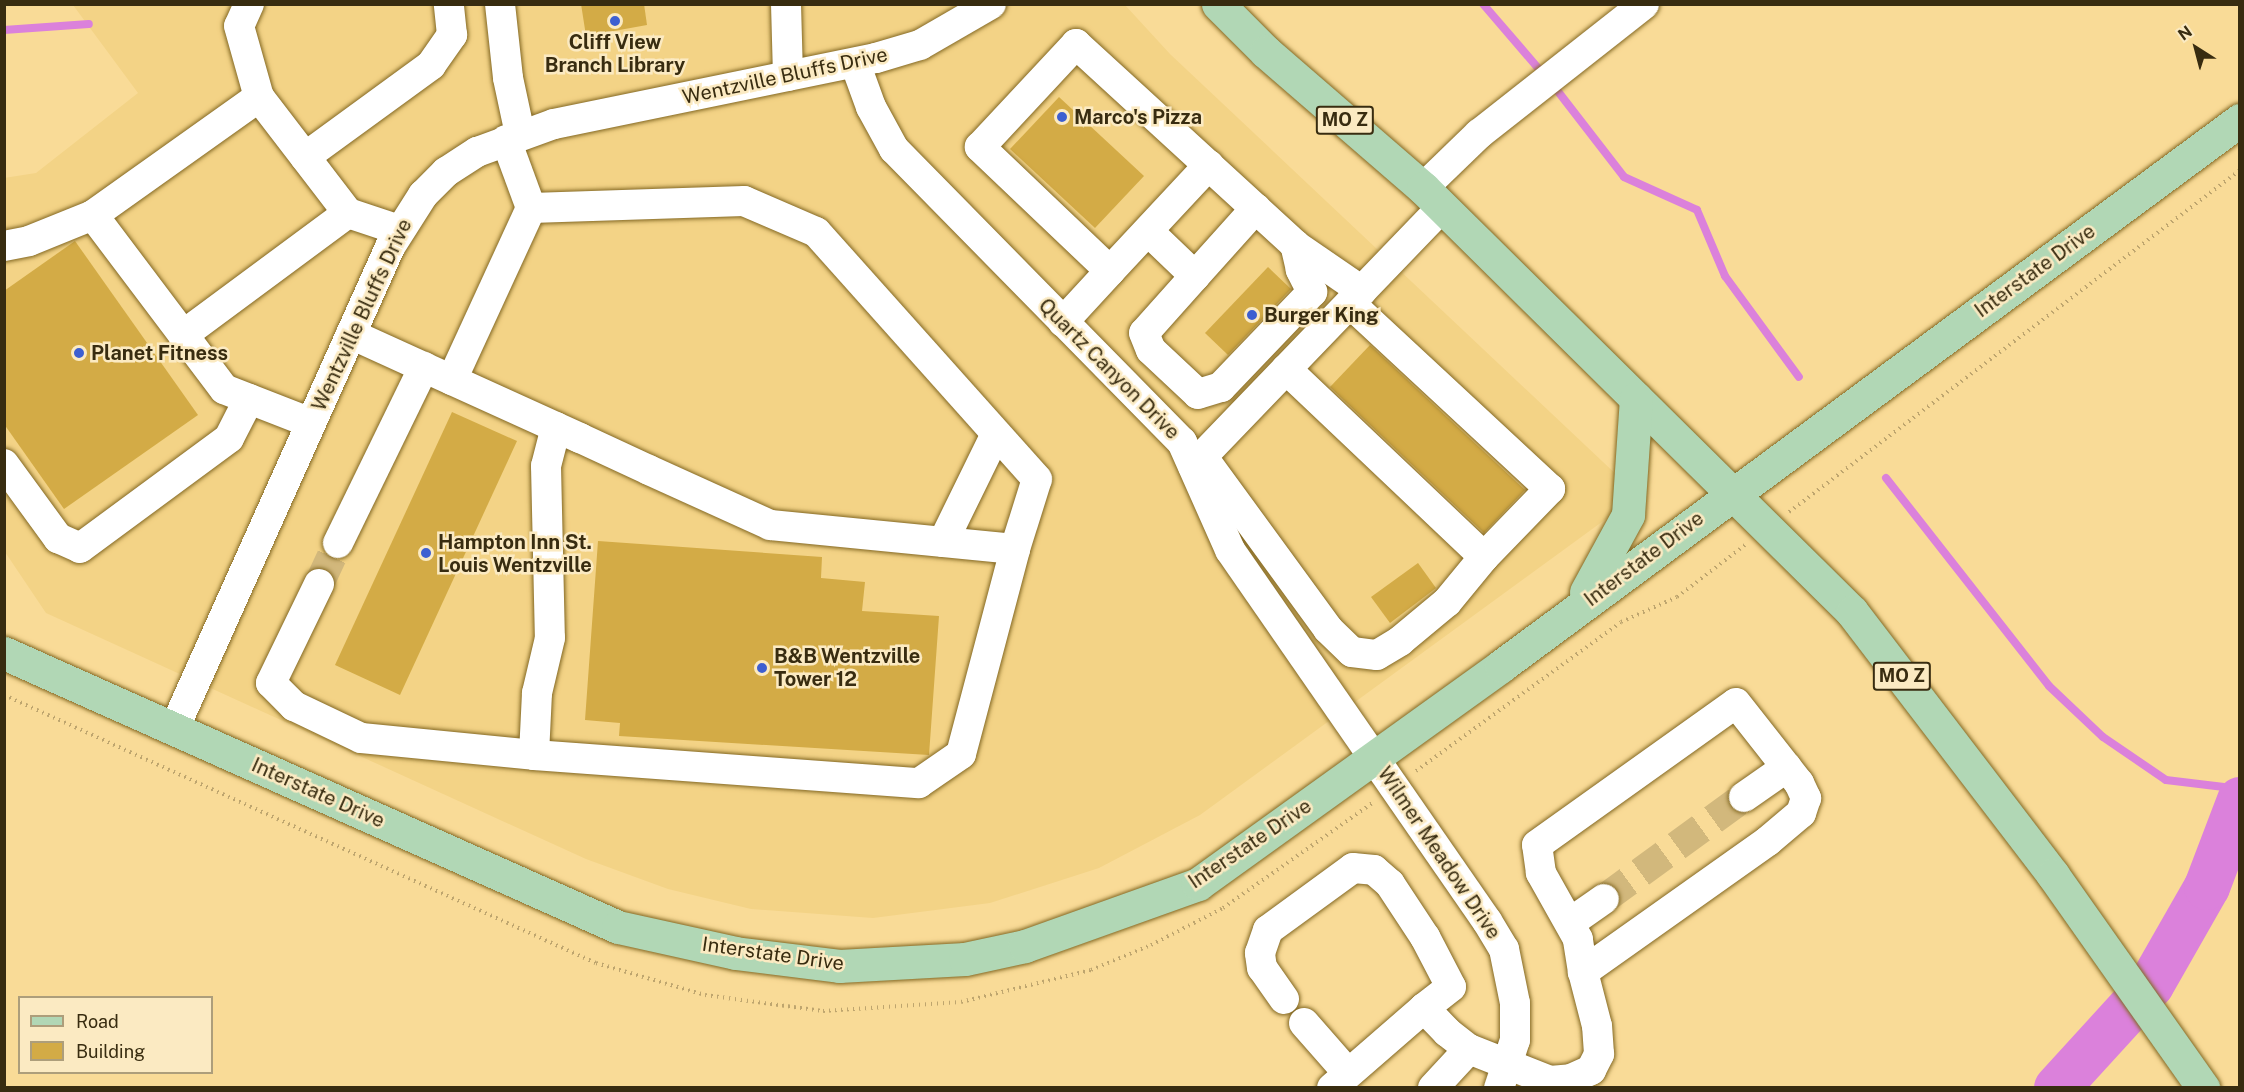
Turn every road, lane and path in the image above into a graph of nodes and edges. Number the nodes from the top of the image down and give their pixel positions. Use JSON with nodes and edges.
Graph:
{"nodes":[{"id":1,"x":249,"y":4,"type":"edge"},
{"id":2,"x":449,"y":4,"type":"edge"},
{"id":3,"x":500,"y":4,"type":"edge"},
{"id":4,"x":786,"y":4,"type":"edge"},
{"id":5,"x":991,"y":4,"type":"edge"},
{"id":6,"x":1218,"y":4,"type":"edge"},
{"id":7,"x":1644,"y":4,"type":"edge"},
{"id":8,"x":855,"y":63,"type":"junction"},
{"id":9,"x":788,"y":76,"type":"junction"},
{"id":10,"x":259,"y":97,"type":"junction"},
{"id":11,"x":2240,"y":120,"type":"edge"},
{"id":12,"x":513,"y":137,"type":"junction"},
{"id":13,"x":305,"y":157,"type":"junction"},
{"id":14,"x":1209,"y":165,"type":"junction"},
{"id":15,"x":2240,"y":170,"type":"edge"},
{"id":16,"x":1433,"y":198,"type":"junction"},
{"id":17,"x":531,"y":208,"type":"junction"},
{"id":18,"x":1256,"y":208,"type":"junction"},
{"id":19,"x":348,"y":213,"type":"junction"},
{"id":20,"x":93,"y":215,"type":"junction"},
{"id":21,"x":399,"y":230,"type":"junction"},
{"id":22,"x":1148,"y":231,"type":"junction"},
{"id":23,"x":1296,"y":245,"type":"junction"},
{"id":24,"x":4,"y":246,"type":"edge"},
{"id":25,"x":1110,"y":272,"type":"junction"},
{"id":26,"x":1195,"y":276,"type":"junction"},
{"id":27,"x":1356,"y":297,"type":"junction"},
{"id":28,"x":1063,"y":322,"type":"junction"},
{"id":29,"x":351,"y":334,"type":"junction"},
{"id":30,"x":183,"y":335,"type":"junction"},
{"id":31,"x":424,"y":367,"type":"junction"},
{"id":32,"x":1286,"y":369,"type":"junction"},
{"id":33,"x":452,"y":380,"type":"junction"},
{"id":34,"x":1636,"y":398,"type":"junction"},
{"id":35,"x":249,"y":399,"type":"junction"},
{"id":36,"x":311,"y":423,"type":"junction"},
{"id":37,"x":556,"y":427,"type":"junction"},
{"id":38,"x":996,"y":434,"type":"junction"},
{"id":39,"x":1198,"y":461,"type":"junction"},
{"id":40,"x":4,"y":464,"type":"edge"},
{"id":41,"x":1819,"y":488,"type":"dead end"},
{"id":42,"x":1732,"y":493,"type":"junction"},
{"id":43,"x":944,"y":542,"type":"junction"},
{"id":44,"x":338,"y":543,"type":"tunnel mouth"},
{"id":45,"x":1016,"y":549,"type":"junction"},
{"id":46,"x":1735,"y":554,"type":"dead end"},
{"id":47,"x":1484,"y":557,"type":"junction"},
{"id":48,"x":319,"y":584,"type":"tunnel mouth"},
{"id":49,"x":1575,"y":610,"type":"junction"},
{"id":50,"x":4,"y":652,"type":"edge"},
{"id":51,"x":4,"y":695,"type":"edge"},
{"id":52,"x":174,"y":729,"type":"junction"},
{"id":53,"x":534,"y":755,"type":"junction"},
{"id":54,"x":1375,"y":759,"type":"junction"},
{"id":55,"x":1787,"y":767,"type":"junction"},
{"id":56,"x":1394,"y":787,"type":"junction"},
{"id":57,"x":1744,"y":797,"type":"tunnel mouth"},
{"id":58,"x":1604,"y":899,"type":"tunnel mouth"},
{"id":59,"x":1571,"y":922,"type":"junction"},
{"id":60,"x":1583,"y":972,"type":"junction"},
{"id":61,"x":1284,"y":999,"type":"dead end"},
{"id":62,"x":1424,"y":1008,"type":"junction"},
{"id":63,"x":1304,"y":1023,"type":"dead end"},
{"id":64,"x":1469,"y":1049,"type":"junction"},
{"id":65,"x":1503,"y":1077,"type":"edge"},
{"id":66,"x":1339,"y":1080,"type":"edge"},
{"id":67,"x":1432,"y":1088,"type":"edge"},
{"id":68,"x":2203,"y":1088,"type":"edge"}],
"edges":[{"from":1,"to":10,"type":"street"},
{"from":2,"to":13,"type":"street"},
{"from":3,"to":12,"type":"street"},
{"from":4,"to":9,"type":"street"},
{"from":5,"to":8,"type":"street","name":"Wentzville Bluffs Drive"},
{"from":6,"to":16,"type":"main road","number":"MO Z"},
{"from":7,"to":16,"type":"street"},
{"from":8,"to":9,"type":"street","name":"Wentzville Bluffs Drive"},
{"from":8,"to":28,"type":"street","name":"Quartz Canyon Drive"},
{"from":9,"to":12,"type":"street","name":"Wentzville Bluffs Drive"},
{"from":10,"to":13,"type":"street"},
{"from":10,"to":20,"type":"street"},
{"from":11,"to":42,"type":"main road","name":"Interstate Drive"},
{"from":12,"to":17,"type":"street"},
{"from":12,"to":21,"type":"street","name":"Wentzville Bluffs Drive"},
{"from":13,"to":19,"type":"street"},
{"from":14,"to":18,"type":"street"},
{"from":14,"to":22,"type":"street"},
{"from":14,"to":25,"type":"street"},
{"from":15,"to":41,"type":"path"},
{"from":16,"to":27,"type":"street"},
{"from":16,"to":34,"type":"main road","number":"MO Z"},
{"from":17,"to":33,"type":"street"},
{"from":17,"to":38,"type":"street"},
{"from":18,"to":23,"type":"street"},
{"from":18,"to":26,"type":"street"},
{"from":19,"to":21,"type":"street"},
{"from":19,"to":30,"type":"street"},
{"from":20,"to":24,"type":"street"},
{"from":20,"to":30,"type":"street"},
{"from":21,"to":29,"type":"street","name":"Wentzville Bluffs Drive"},
{"from":22,"to":25,"type":"street"},
{"from":22,"to":26,"type":"street"},
{"from":23,"to":26,"type":"street"},
{"from":23,"to":27,"type":"street"},
{"from":25,"to":28,"type":"street"},
{"from":27,"to":32,"type":"street"},
{"from":27,"to":47,"type":"street"},
{"from":28,"to":39,"type":"street","name":"Quartz Canyon Drive"},
{"from":29,"to":31,"type":"street"},
{"from":29,"to":36,"type":"street","name":"Wentzville Bluffs Drive"},
{"from":30,"to":35,"type":"street"},
{"from":31,"to":33,"type":"street"},
{"from":31,"to":44,"type":"street"},
{"from":32,"to":39,"type":"street"},
{"from":32,"to":47,"type":"street"},
{"from":33,"to":37,"type":"street"},
{"from":34,"to":42,"type":"main road","number":"MO Z"},
{"from":34,"to":49,"type":"main road"},
{"from":35,"to":36,"type":"street"},
{"from":35,"to":40,"type":"street"},
{"from":36,"to":52,"type":"street","name":"Wentzville Bluffs Drive"},
{"from":37,"to":43,"type":"street"},
{"from":37,"to":53,"type":"street"},
{"from":38,"to":43,"type":"street"},
{"from":38,"to":45,"type":"street"},
{"from":39,"to":47,"type":"street"},
{"from":39,"to":54,"type":"street","name":"Quartz Canyon Drive"},
{"from":42,"to":49,"type":"main road","name":"Interstate Drive"},
{"from":42,"to":68,"type":"main road","number":"MO Z"},
{"from":43,"to":45,"type":"street"},
{"from":45,"to":53,"type":"street"},
{"from":46,"to":56,"type":"path"},
{"from":48,"to":53,"type":"street"},
{"from":49,"to":54,"type":"main road","name":"Interstate Drive"},
{"from":50,"to":52,"type":"main road","name":"Interstate Drive"},
{"from":51,"to":56,"type":"path"},
{"from":52,"to":54,"type":"main road","name":"Interstate Drive"},
{"from":54,"to":56,"type":"street","name":"Wilmer Meadow Drive"},
{"from":55,"to":57,"type":"street"},
{"from":55,"to":59,"type":"street"},
{"from":55,"to":60,"type":"street"},
{"from":56,"to":65,"type":"street","name":"Wilmer Meadow Drive"},
{"from":58,"to":59,"type":"street"},
{"from":59,"to":60,"type":"street"},
{"from":60,"to":65,"type":"street"},
{"from":61,"to":62,"type":"street"},
{"from":62,"to":64,"type":"street"},
{"from":62,"to":66,"type":"street"},
{"from":63,"to":66,"type":"street"},
{"from":64,"to":65,"type":"street"},
{"from":64,"to":67,"type":"street"}]}
